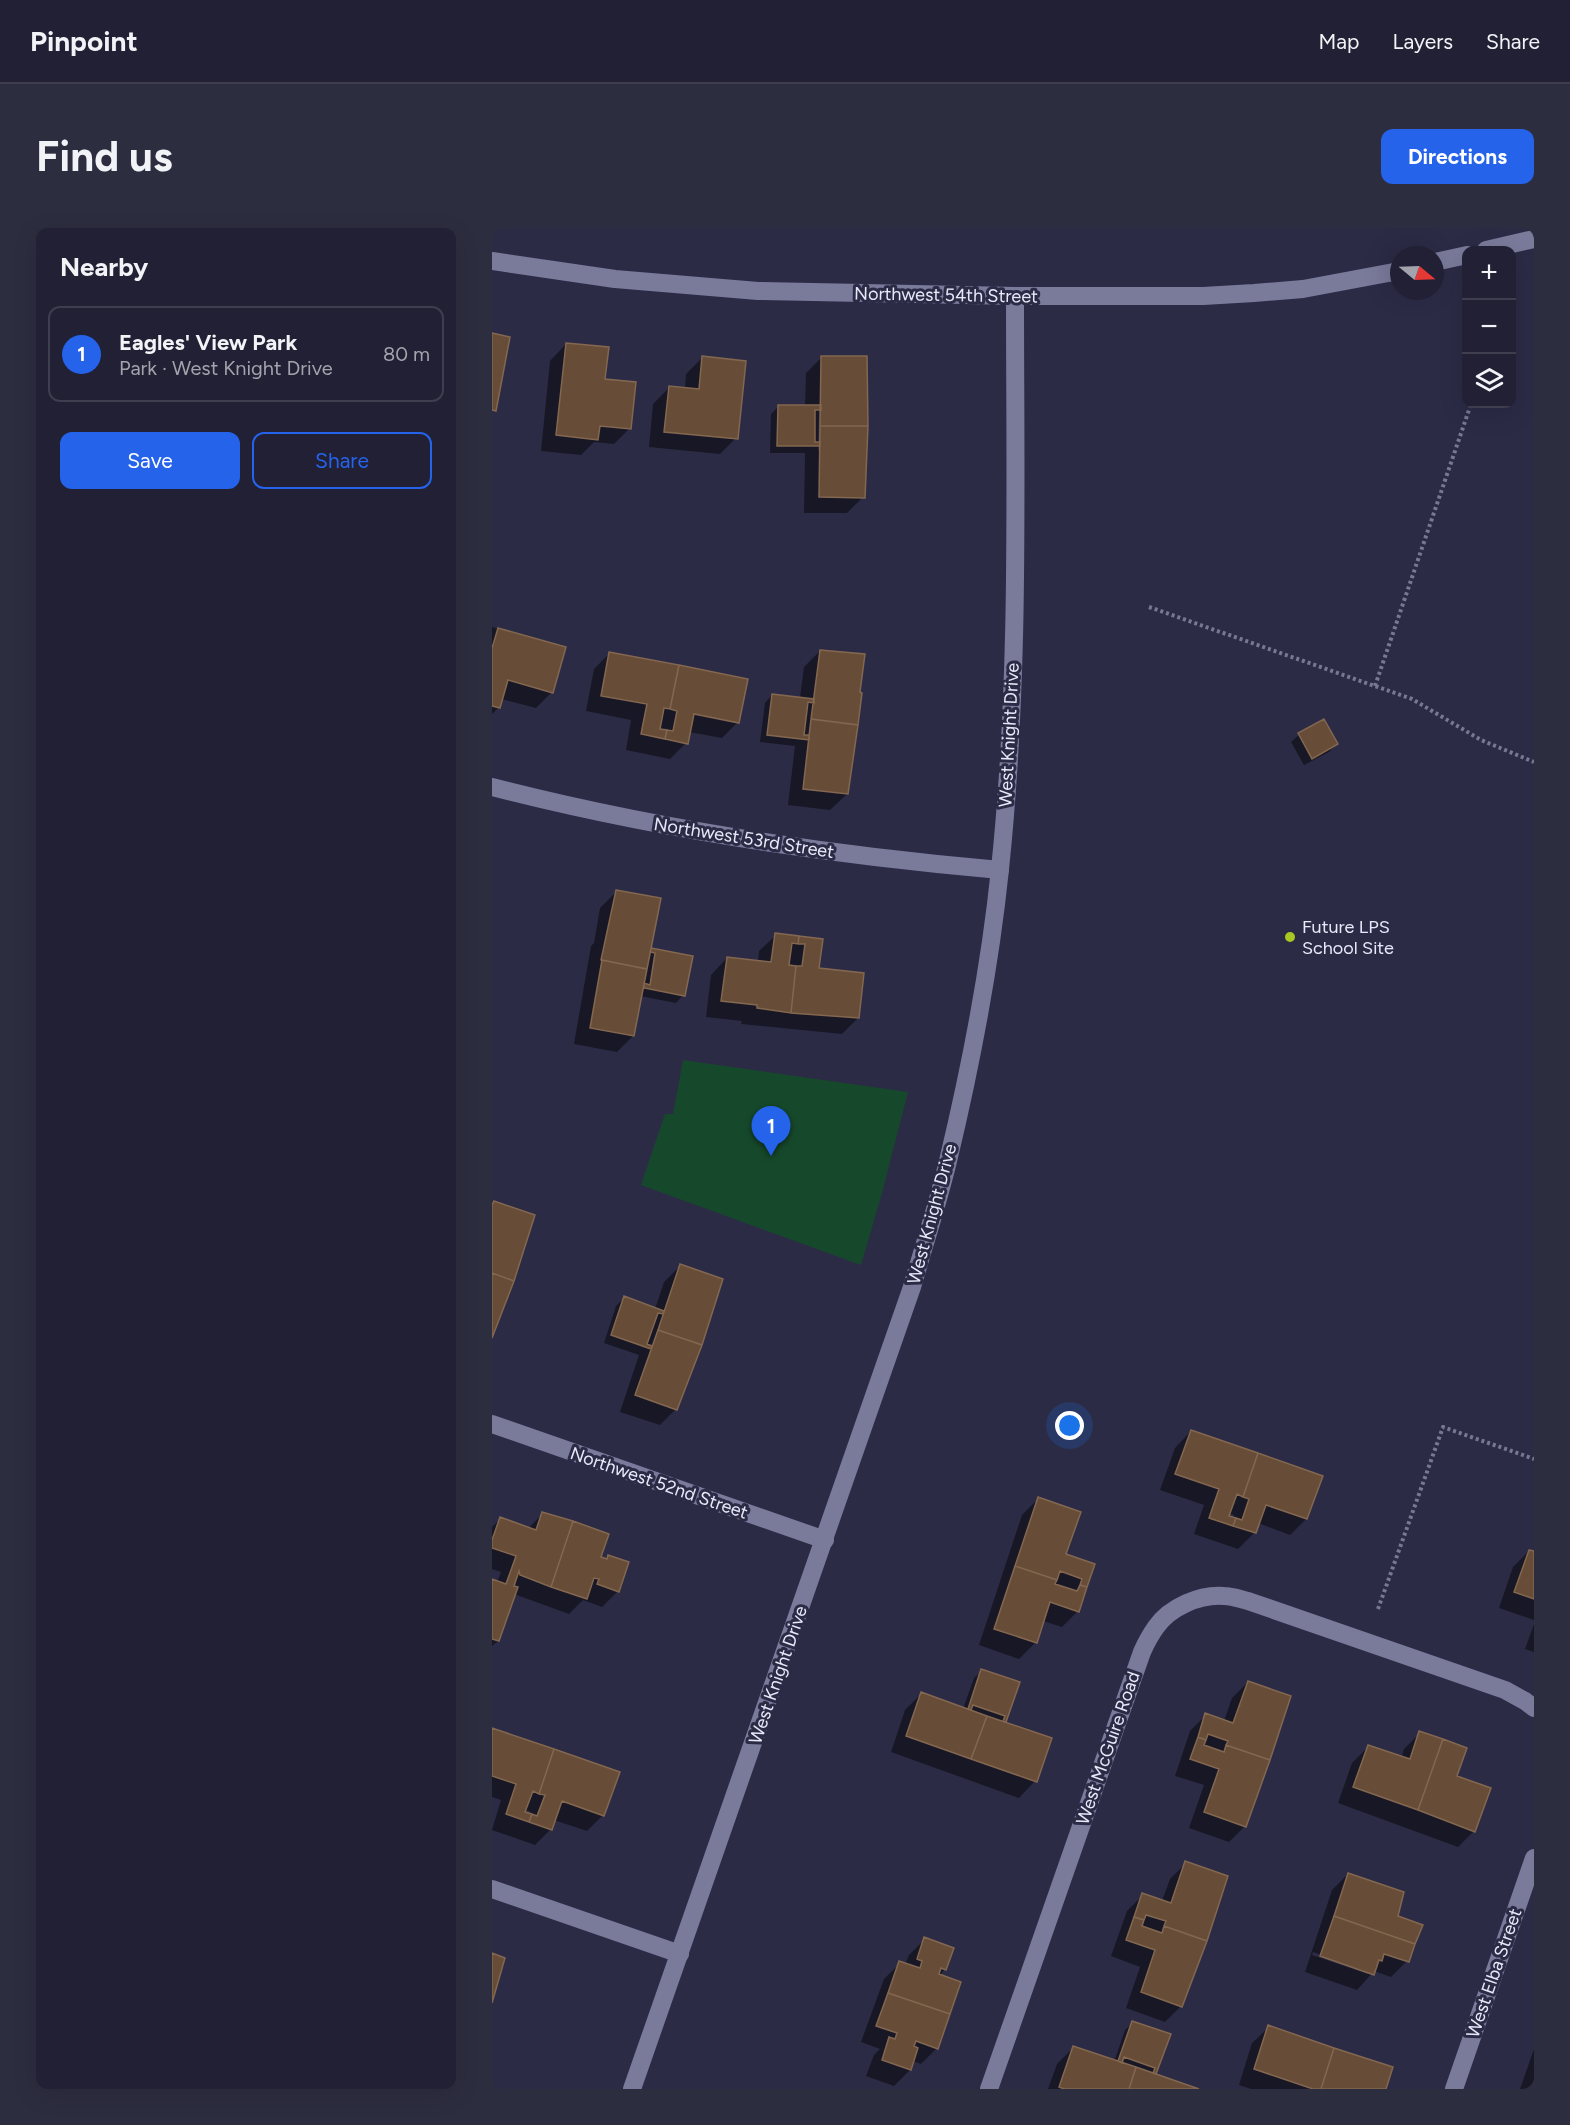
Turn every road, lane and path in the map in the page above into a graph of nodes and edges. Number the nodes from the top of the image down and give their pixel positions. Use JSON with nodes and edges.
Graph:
{"nodes":[{"id":1,"x":1508,"y":236,"type":"edge"},
{"id":2,"x":1534,"y":239,"type":"edge"},
{"id":3,"x":1492,"y":246,"type":"edge"},
{"id":4,"x":1462,"y":256,"type":"edge"},
{"id":5,"x":1444,"y":260,"type":"edge"},
{"id":6,"x":492,"y":261,"type":"edge"},
{"id":7,"x":1390,"y":273,"type":"edge"},
{"id":8,"x":1015,"y":296,"type":"junction"},
{"id":9,"x":1470,"y":408,"type":"edge"},
{"id":10,"x":1149,"y":607,"type":"dead end"},
{"id":11,"x":1375,"y":686,"type":"junction"},
{"id":12,"x":1534,"y":762,"type":"edge"},
{"id":13,"x":492,"y":787,"type":"edge"},
{"id":14,"x":1000,"y":870,"type":"junction"},
{"id":15,"x":492,"y":1424,"type":"edge"},
{"id":16,"x":1534,"y":1459,"type":"edge"},
{"id":17,"x":825,"y":1540,"type":"junction"},
{"id":18,"x":1378,"y":1609,"type":"dead end"},
{"id":19,"x":1534,"y":1708,"type":"edge"},
{"id":20,"x":1534,"y":1858,"type":"edge"},
{"id":21,"x":492,"y":1889,"type":"edge"},
{"id":22,"x":680,"y":1954,"type":"junction"},
{"id":23,"x":632,"y":2089,"type":"edge"},
{"id":24,"x":989,"y":2089,"type":"edge"},
{"id":25,"x":1454,"y":2089,"type":"edge"}],
"edges":[{"from":1,"to":2,"type":"street"},
{"from":1,"to":3,"type":"street"},
{"from":4,"to":5,"type":"street"},
{"from":6,"to":8,"type":"street","name":"Northwest 54th Street"},
{"from":7,"to":8,"type":"street","name":"Northwest 54th Street"},
{"from":8,"to":14,"type":"street","name":"West Knight Drive"},
{"from":9,"to":11,"type":"path"},
{"from":10,"to":11,"type":"path"},
{"from":11,"to":12,"type":"path"},
{"from":13,"to":14,"type":"street","name":"Northwest 53rd Street"},
{"from":14,"to":17,"type":"street","name":"West Knight Drive"},
{"from":15,"to":17,"type":"street","name":"Northwest 52nd Street"},
{"from":16,"to":18,"type":"path"},
{"from":17,"to":22,"type":"street","name":"West Knight Drive"},
{"from":19,"to":24,"type":"street","name":"West McGuire Road"},
{"from":20,"to":25,"type":"street","name":"West Elba Street"},
{"from":21,"to":22,"type":"street"},
{"from":22,"to":23,"type":"street","name":"West Knight Drive"}]}
